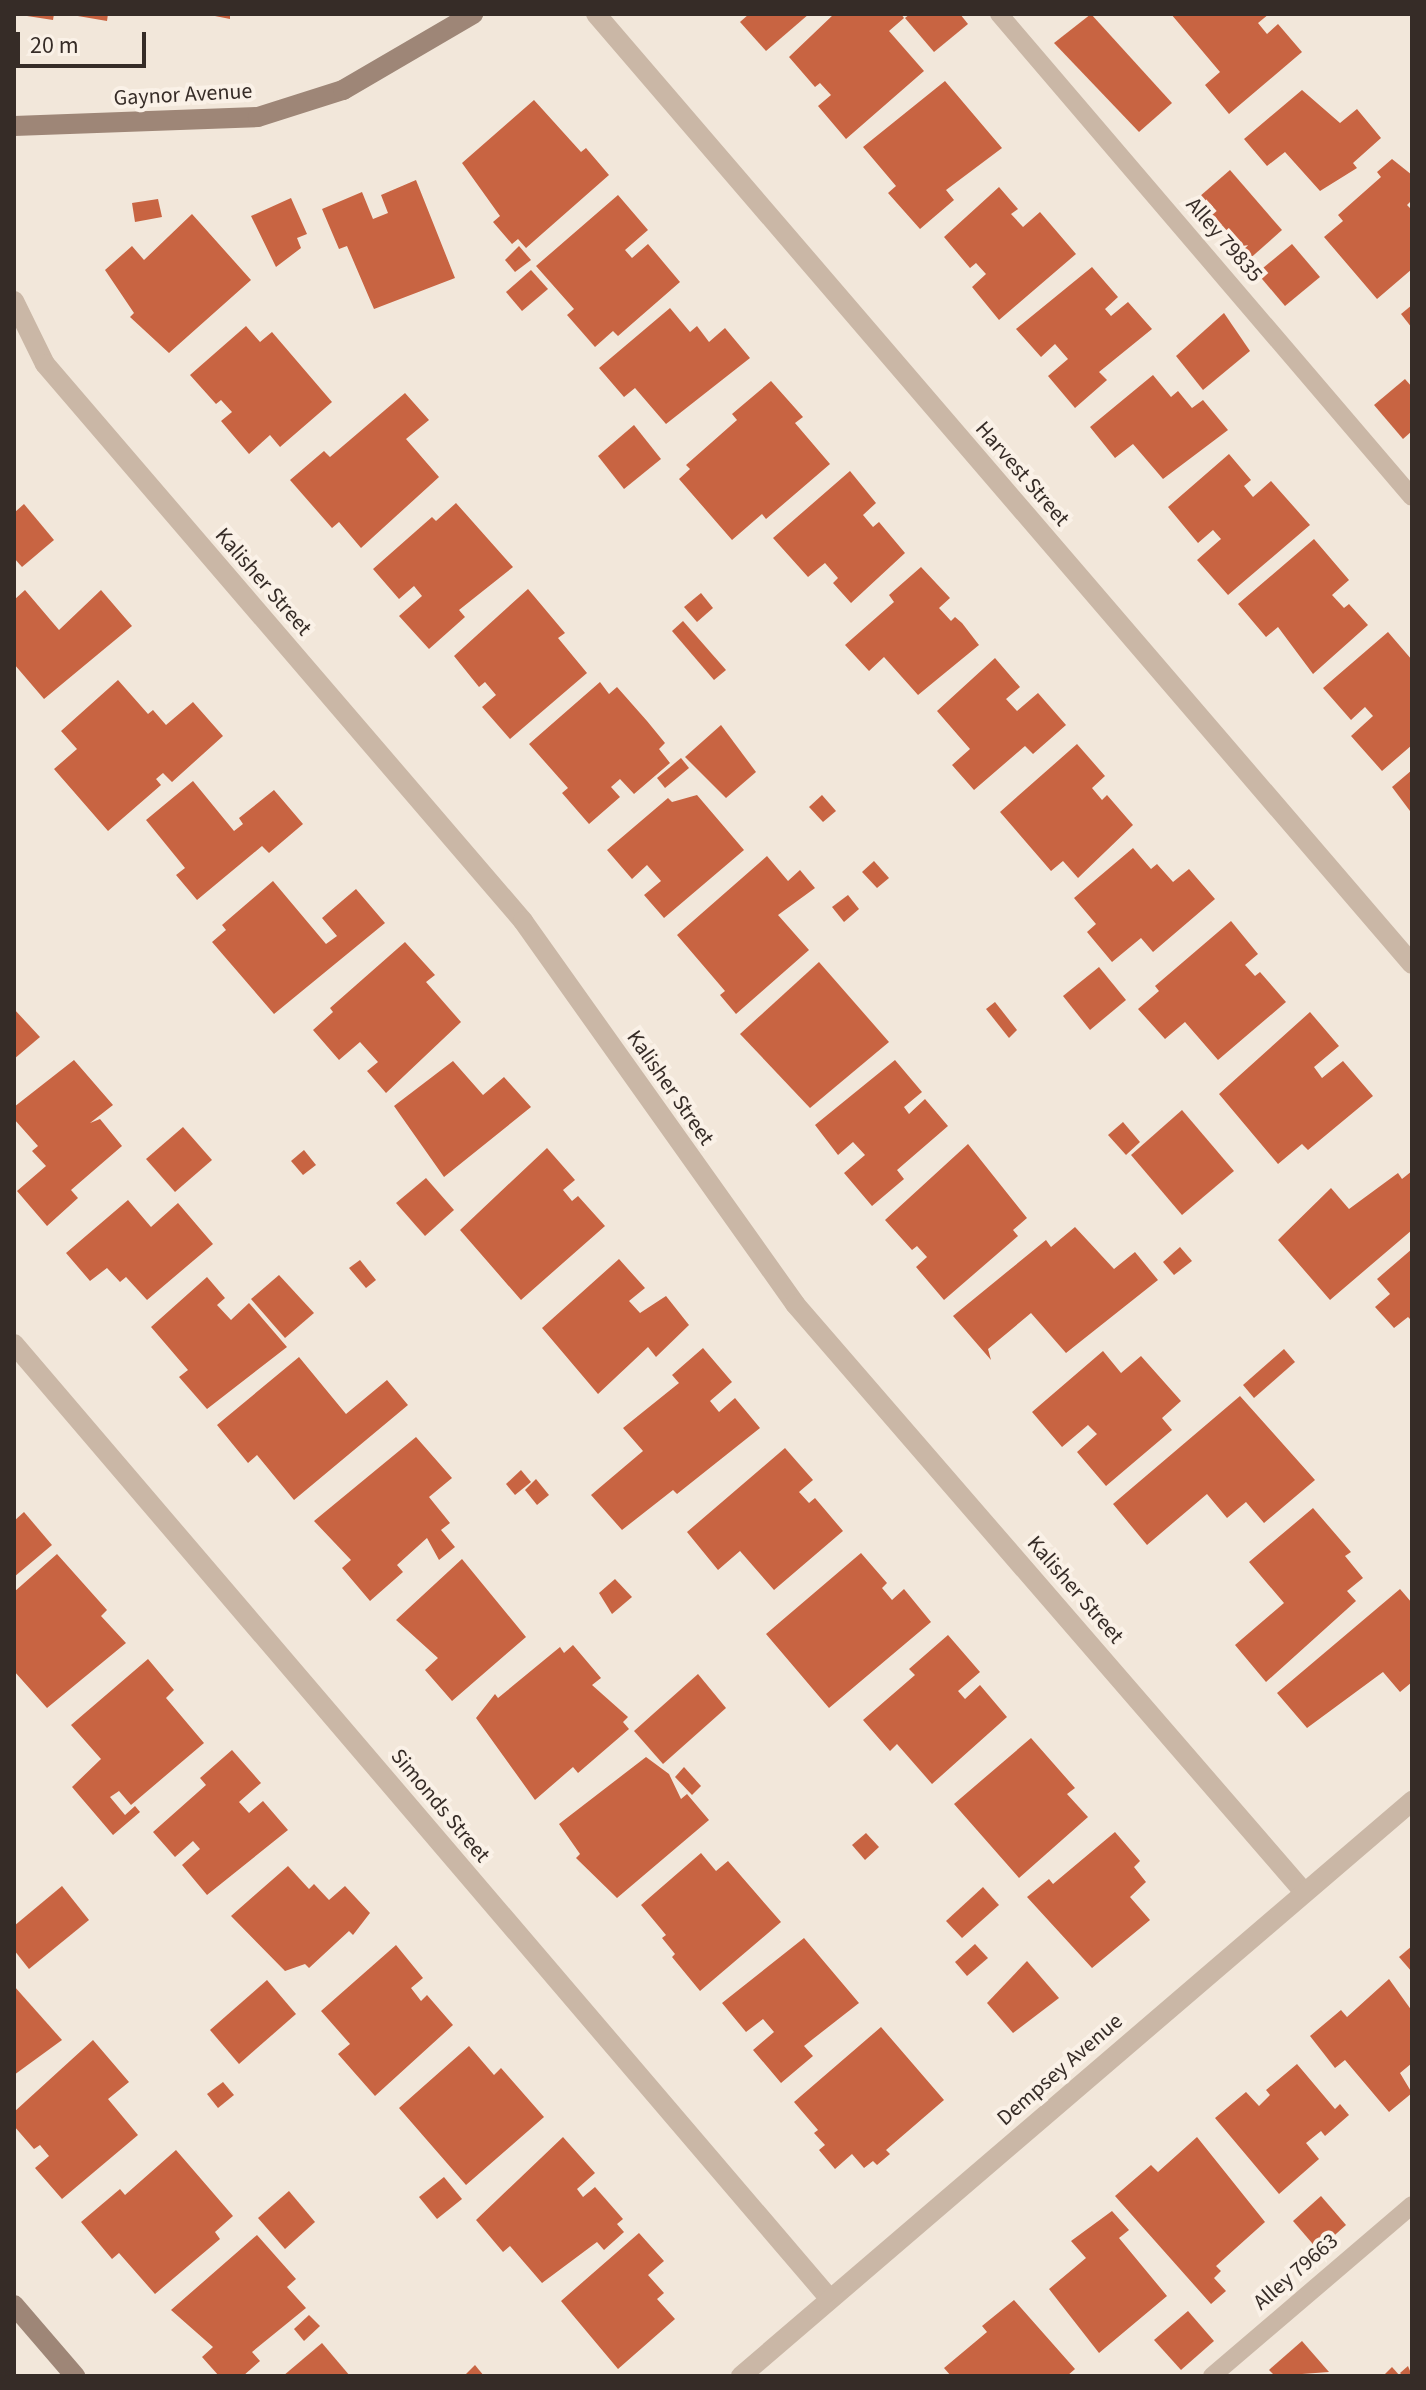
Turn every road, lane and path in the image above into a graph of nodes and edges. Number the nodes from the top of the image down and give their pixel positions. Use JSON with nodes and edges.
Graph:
{"nodes":[{"id":1,"x":473,"y":14,"type":"edge"},
{"id":2,"x":596,"y":14,"type":"edge"},
{"id":3,"x":999,"y":14,"type":"edge"},
{"id":4,"x":14,"y":126,"type":"edge"},
{"id":5,"x":14,"y":301,"type":"edge"},
{"id":6,"x":1412,"y":497,"type":"edge"},
{"id":7,"x":1412,"y":964,"type":"edge"},
{"id":8,"x":14,"y":1344,"type":"edge"},
{"id":9,"x":1412,"y":1801,"type":"edge"},
{"id":10,"x":1304,"y":1892,"type":"junction"},
{"id":11,"x":1412,"y":2205,"type":"edge"},
{"id":12,"x":830,"y":2299,"type":"junction"},
{"id":13,"x":14,"y":2305,"type":"edge"},
{"id":14,"x":75,"y":2376,"type":"edge"},
{"id":15,"x":741,"y":2376,"type":"edge"},
{"id":16,"x":1212,"y":2376,"type":"edge"}],
"edges":[{"from":1,"to":4,"type":"street","name":"Gaynor Avenue"},
{"from":2,"to":7,"type":"street","name":"Harvest Street"},
{"from":3,"to":6,"type":"lane","name":"Alley 79835"},
{"from":5,"to":10,"type":"street","name":"Kalisher Street"},
{"from":8,"to":12,"type":"street","name":"Simonds Street"},
{"from":9,"to":10,"type":"street","name":"Dempsey Avenue"},
{"from":10,"to":12,"type":"street","name":"Dempsey Avenue"},
{"from":11,"to":16,"type":"lane","name":"Alley 79663"},
{"from":12,"to":15,"type":"street","name":"Dempsey Avenue"},
{"from":13,"to":14,"type":"street"}]}
